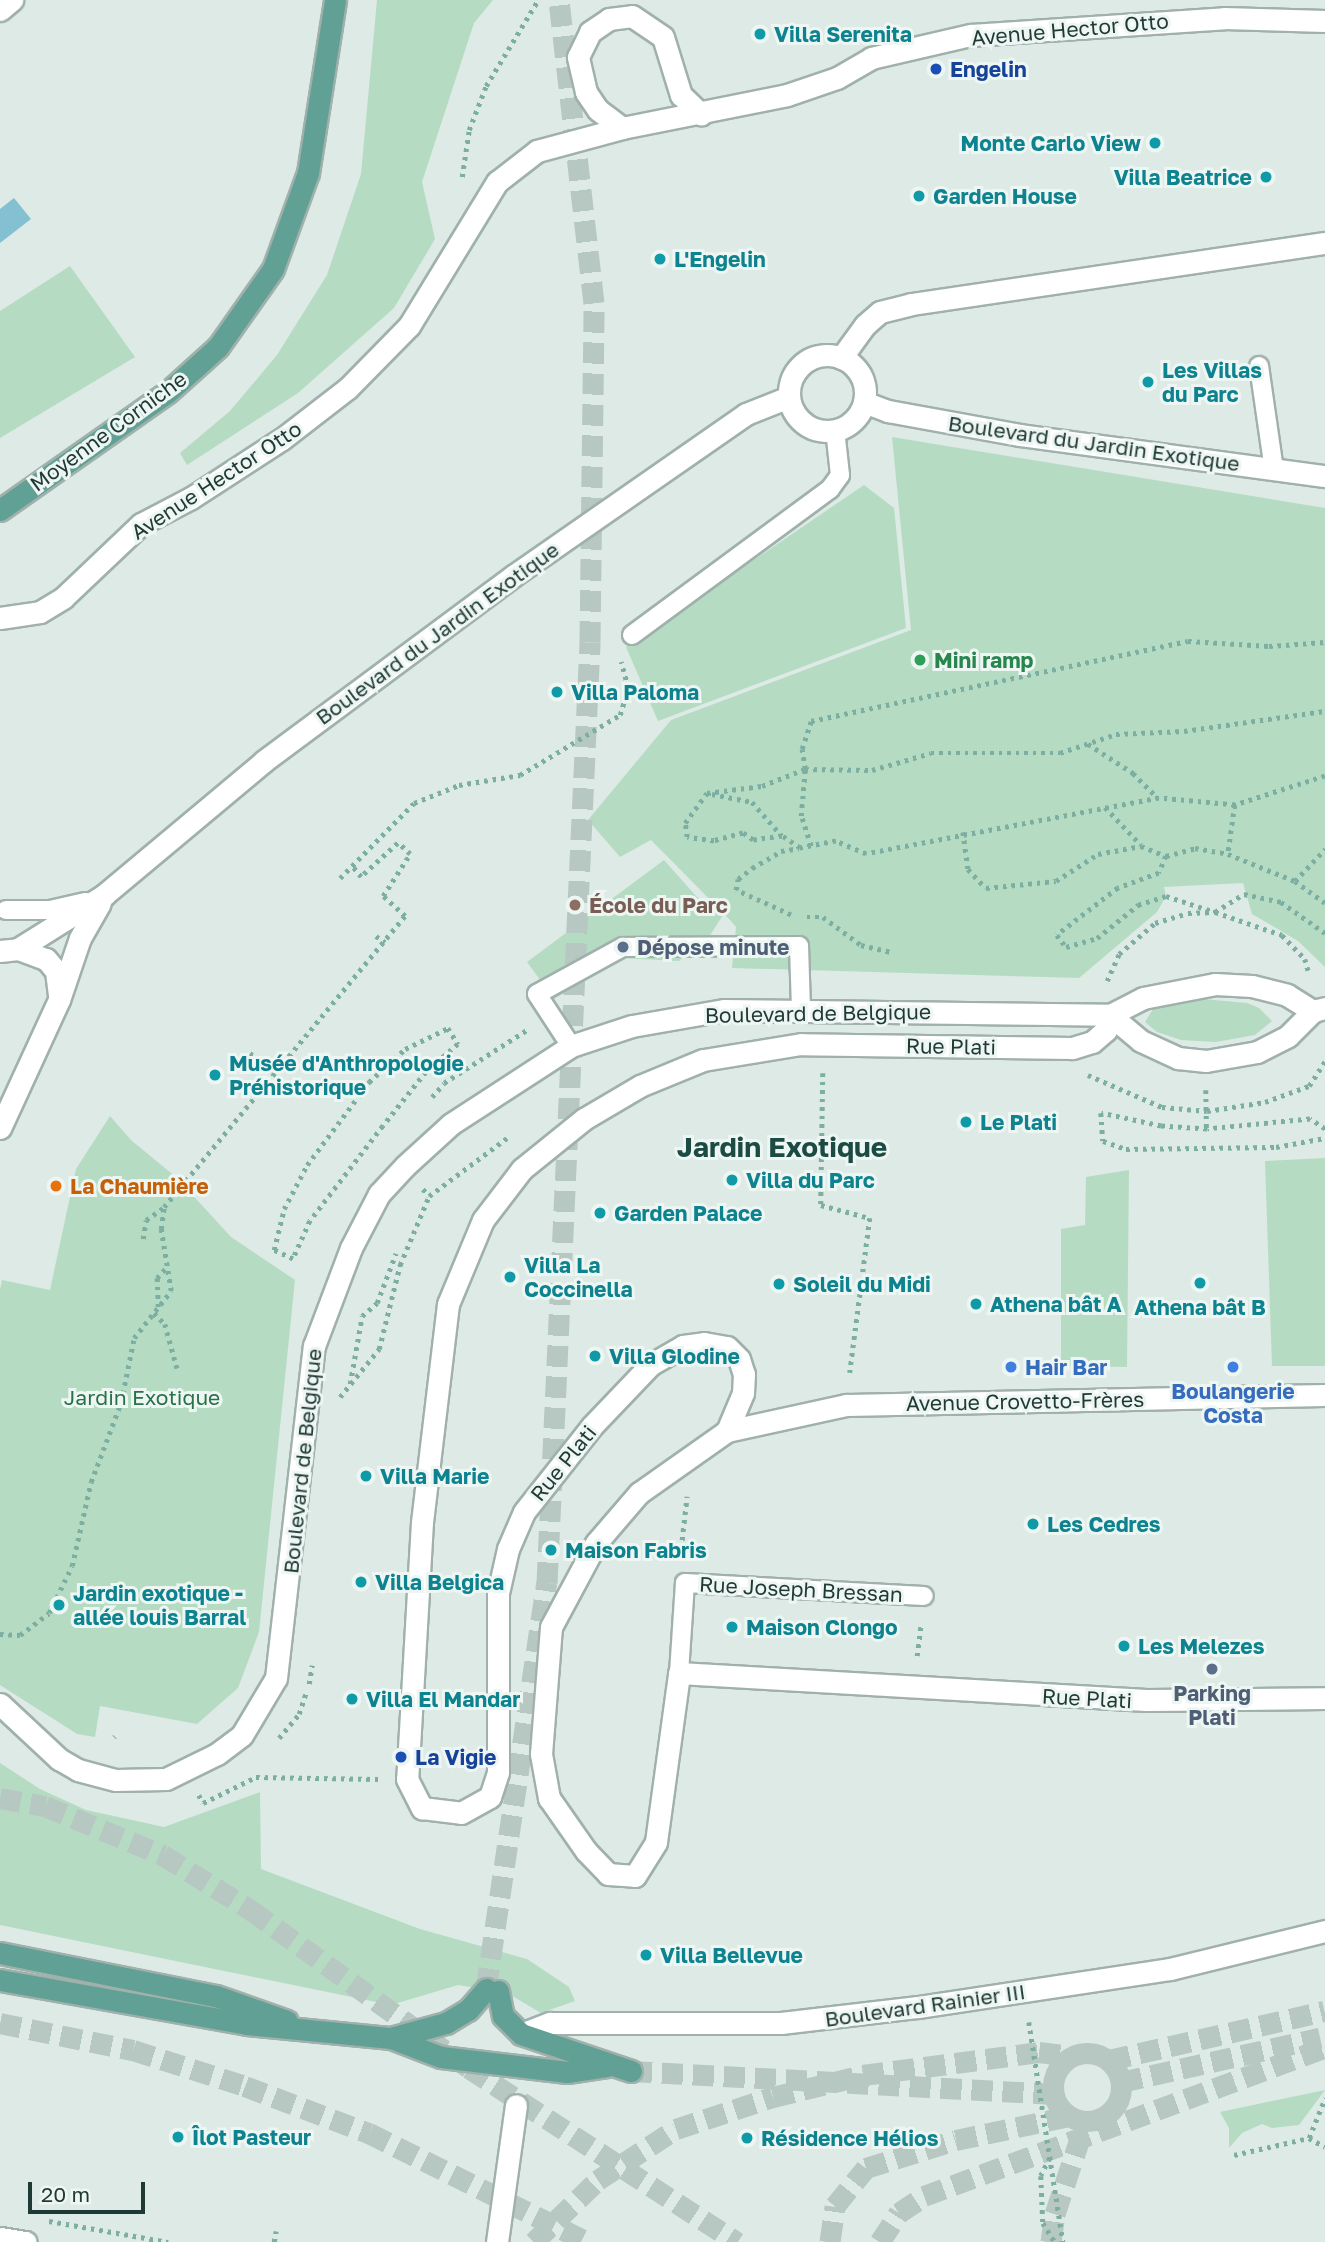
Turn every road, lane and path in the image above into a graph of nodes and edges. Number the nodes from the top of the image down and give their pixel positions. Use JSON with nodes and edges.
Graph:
{"nodes":[{"id":1,"x":12,"y":0,"type":"edge"},
{"id":2,"x":335,"y":0,"type":"edge"},
{"id":3,"x":538,"y":0,"type":"edge"},
{"id":4,"x":0,"y":10,"type":"edge"},
{"id":5,"x":1325,"y":20,"type":"edge"},
{"id":6,"x":701,"y":114,"type":"junction"},
{"id":7,"x":622,"y":128,"type":"junction"},
{"id":8,"x":461,"y":182,"type":"dead end"},
{"id":9,"x":1325,"y":243,"type":"edge"},
{"id":10,"x":841,"y":358,"type":"junction"},
{"id":11,"x":1259,"y":366,"type":"dead end"},
{"id":12,"x":789,"y":397,"type":"junction"},
{"id":13,"x":864,"y":402,"type":"junction"},
{"id":14,"x":835,"y":430,"type":"junction"},
{"id":15,"x":1275,"y":470,"type":"junction"},
{"id":16,"x":1325,"y":476,"type":"edge"},
{"id":17,"x":0,"y":510,"type":"edge"},
{"id":18,"x":0,"y":618,"type":"edge"},
{"id":19,"x":632,"y":635,"type":"joint"},
{"id":20,"x":1325,"y":642,"type":"edge"},
{"id":21,"x":1325,"y":710,"type":"edge"},
{"id":22,"x":1087,"y":744,"type":"junction"},
{"id":23,"x":805,"y":769,"type":"junction"},
{"id":24,"x":1325,"y":776,"type":"edge"},
{"id":25,"x":707,"y":793,"type":"junction"},
{"id":26,"x":1159,"y":798,"type":"junction"},
{"id":27,"x":1235,"y":805,"type":"junction"},
{"id":28,"x":1105,"y":807,"type":"junction"},
{"id":29,"x":963,"y":832,"type":"junction"},
{"id":30,"x":782,"y":836,"type":"junction"},
{"id":31,"x":811,"y":846,"type":"junction"},
{"id":32,"x":1141,"y":846,"type":"junction"},
{"id":33,"x":800,"y":848,"type":"junction"},
{"id":34,"x":1325,"y":849,"type":"edge"},
{"id":35,"x":1228,"y":854,"type":"junction"},
{"id":36,"x":1166,"y":856,"type":"junction"},
{"id":37,"x":352,"y":866,"type":"junction"},
{"id":38,"x":340,"y":878,"type":"dead end"},
{"id":39,"x":1295,"y":881,"type":"junction"},
{"id":40,"x":104,"y":895,"type":"junction"},
{"id":41,"x":1325,"y":903,"type":"edge"},
{"id":42,"x":6,"y":910,"type":"dead end"},
{"id":43,"x":1215,"y":912,"type":"junction"},
{"id":44,"x":1325,"y":933,"type":"edge"},
{"id":45,"x":376,"y":936,"type":"dead end"},
{"id":46,"x":385,"y":942,"type":"junction"},
{"id":47,"x":9,"y":950,"type":"edge"},
{"id":48,"x":892,"y":952,"type":"dead end"},
{"id":49,"x":1311,"y":981,"type":"dead end"},
{"id":50,"x":1106,"y":983,"type":"dead end"},
{"id":51,"x":59,"y":1000,"type":"junction"},
{"id":52,"x":801,"y":1010,"type":"junction"},
{"id":53,"x":1319,"y":1010,"type":"edge"},
{"id":54,"x":1110,"y":1015,"type":"junction"},
{"id":55,"x":823,"y":1044,"type":"junction"},
{"id":56,"x":571,"y":1046,"type":"junction"},
{"id":57,"x":250,"y":1053,"type":"dead end"},
{"id":58,"x":1325,"y":1061,"type":"edge"},
{"id":59,"x":1080,"y":1072,"type":"dead end"},
{"id":60,"x":275,"y":1073,"type":"junction"},
{"id":61,"x":0,"y":1128,"type":"edge"},
{"id":62,"x":1325,"y":1129,"type":"edge"},
{"id":63,"x":374,"y":1137,"type":"junction"},
{"id":64,"x":1325,"y":1138,"type":"edge"},
{"id":65,"x":380,"y":1142,"type":"dead end"},
{"id":66,"x":164,"y":1207,"type":"junction"},
{"id":67,"x":143,"y":1239,"type":"dead end"},
{"id":68,"x":396,"y":1252,"type":"dead end"},
{"id":69,"x":167,"y":1266,"type":"junction"},
{"id":70,"x":158,"y":1307,"type":"junction"},
{"id":71,"x":154,"y":1312,"type":"junction"},
{"id":72,"x":851,"y":1365,"type":"dead end"},
{"id":73,"x":177,"y":1368,"type":"dead end"},
{"id":74,"x":349,"y":1385,"type":"dead end"},
{"id":75,"x":1325,"y":1395,"type":"edge"},
{"id":76,"x":727,"y":1431,"type":"junction"},
{"id":77,"x":687,"y":1502,"type":"dead end"},
{"id":78,"x":681,"y":1551,"type":"dead end"},
{"id":79,"x":924,"y":1596,"type":"joint"},
{"id":80,"x":0,"y":1634,"type":"edge"},
{"id":81,"x":679,"y":1673,"type":"junction"},
{"id":82,"x":927,"y":1686,"type":"junction"},
{"id":83,"x":1325,"y":1698,"type":"edge"},
{"id":84,"x":0,"y":1703,"type":"edge"},
{"id":85,"x":407,"y":1779,"type":"junction"},
{"id":86,"x":203,"y":1803,"type":"dead end"},
{"id":87,"x":1325,"y":1931,"type":"edge"},
{"id":88,"x":0,"y":1953,"type":"edge"},
{"id":89,"x":0,"y":1980,"type":"edge"},
{"id":90,"x":1024,"y":1992,"type":"junction"},
{"id":91,"x":303,"y":2027,"type":"junction"},
{"id":92,"x":521,"y":2034,"type":"junction"},
{"id":93,"x":391,"y":2038,"type":"junction"},
{"id":94,"x":607,"y":2066,"type":"junction"},
{"id":95,"x":631,"y":2071,"type":"tunnel mouth"},
{"id":96,"x":1325,"y":2098,"type":"edge"},
{"id":97,"x":516,"y":2105,"type":"dead end"},
{"id":98,"x":1309,"y":2138,"type":"junction"},
{"id":99,"x":1325,"y":2147,"type":"edge"},
{"id":100,"x":1234,"y":2155,"type":"dead end"},
{"id":101,"x":1050,"y":2158,"type":"junction"},
{"id":102,"x":39,"y":2219,"type":"dead end"},
{"id":103,"x":276,"y":2231,"type":"dead end"},
{"id":104,"x":0,"y":2238,"type":"edge"},
{"id":105,"x":26,"y":2242,"type":"edge"},
{"id":106,"x":167,"y":2242,"type":"edge"},
{"id":107,"x":274,"y":2242,"type":"edge"},
{"id":108,"x":498,"y":2242,"type":"edge"},
{"id":109,"x":1055,"y":2242,"type":"edge"},
{"id":110,"x":1063,"y":2242,"type":"edge"}],
"edges":[{"from":1,"to":4,"type":"street"},
{"from":2,"to":17,"type":"main road","name":"Moyenne Corniche"},
{"from":3,"to":8,"type":"path"},
{"from":5,"to":6,"type":"street","name":"Avenue Hector Otto"},
{"from":6,"to":7,"type":"street","name":"Avenue Hector Otto"},
{"from":6,"to":7,"type":"street"},
{"from":7,"to":18,"type":"street","name":"Avenue Hector Otto"},
{"from":9,"to":10,"type":"street"},
{"from":10,"to":12,"type":"street"},
{"from":10,"to":13,"type":"street"},
{"from":11,"to":15,"type":"lane"},
{"from":12,"to":14,"type":"street"},
{"from":12,"to":40,"type":"street","name":"Boulevard du Jardin Exotique"},
{"from":13,"to":14,"type":"street"},
{"from":13,"to":15,"type":"street","name":"Boulevard du Jardin Exotique"},
{"from":14,"to":19,"type":"lane"},
{"from":15,"to":16,"type":"street","name":"Boulevard du Jardin Exotique"},
{"from":19,"to":37,"type":"path"},
{"from":20,"to":23,"type":"path"},
{"from":21,"to":22,"type":"path"},
{"from":22,"to":23,"type":"path"},
{"from":22,"to":26,"type":"path"},
{"from":23,"to":25,"type":"path"},
{"from":23,"to":31,"type":"path"},
{"from":24,"to":27,"type":"path"},
{"from":25,"to":30,"type":"path"},
{"from":25,"to":30,"type":"path"},
{"from":26,"to":27,"type":"path"},
{"from":26,"to":28,"type":"path"},
{"from":27,"to":35,"type":"path"},
{"from":28,"to":29,"type":"path"},
{"from":28,"to":32,"type":"path"},
{"from":29,"to":31,"type":"path"},
{"from":29,"to":32,"type":"path"},
{"from":30,"to":33,"type":"path"},
{"from":31,"to":33,"type":"path"},
{"from":32,"to":36,"type":"path"},
{"from":33,"to":48,"type":"path"},
{"from":34,"to":39,"type":"path"},
{"from":35,"to":36,"type":"path"},
{"from":35,"to":39,"type":"path"},
{"from":36,"to":43,"type":"path"},
{"from":37,"to":38,"type":"path"},
{"from":37,"to":46,"type":"path"},
{"from":39,"to":41,"type":"path"},
{"from":40,"to":42,"type":"lane"},
{"from":40,"to":47,"type":"street","name":"Boulevard du Jardin Exotique"},
{"from":40,"to":51,"type":"street","name":"Boulevard du Jardin Exotique"},
{"from":43,"to":44,"type":"path"},
{"from":43,"to":49,"type":"path"},
{"from":43,"to":50,"type":"path"},
{"from":45,"to":46,"type":"path"},
{"from":46,"to":60,"type":"path"},
{"from":47,"to":51,"type":"street","name":"Boulevard du Jardin Exotique"},
{"from":51,"to":61,"type":"street","name":"Boulevard du Jardin Exotique"},
{"from":52,"to":54,"type":"street","name":"Boulevard de Belgique"},
{"from":52,"to":56,"type":"street","name":"Boulevard de Belgique"},
{"from":52,"to":56,"type":"lane"},
{"from":53,"to":54,"type":"street","name":"Boulevard de Belgique"},
{"from":53,"to":54,"type":"street","name":"Boulevard de Belgique"},
{"from":54,"to":55,"type":"street","name":"Rue Plati"},
{"from":55,"to":72,"type":"path"},
{"from":55,"to":85,"type":"street","name":"Rue Plati"},
{"from":56,"to":84,"type":"street","name":"Boulevard de Belgique"},
{"from":57,"to":60,"type":"path"},
{"from":58,"to":59,"type":"path"},
{"from":60,"to":66,"type":"path"},
{"from":62,"to":64,"type":"path"},
{"from":63,"to":63,"type":"path"},
{"from":63,"to":65,"type":"path"},
{"from":66,"to":67,"type":"path"},
{"from":66,"to":69,"type":"path"},
{"from":68,"to":74,"type":"path"},
{"from":69,"to":70,"type":"path"},
{"from":69,"to":70,"type":"path"},
{"from":70,"to":71,"type":"path"},
{"from":71,"to":73,"type":"path"},
{"from":71,"to":80,"type":"path"},
{"from":75,"to":76,"type":"street","name":"Avenue Crovetto-Frères"},
{"from":76,"to":81,"type":"street"},
{"from":76,"to":85,"type":"street","name":"Rue Plati"},
{"from":77,"to":78,"type":"path"},
{"from":79,"to":81,"type":"lane","name":"Rue Joseph Bressan"},
{"from":79,"to":82,"type":"path"},
{"from":81,"to":82,"type":"street","name":"Rue Plati"},
{"from":82,"to":83,"type":"street","name":"Rue Plati"},
{"from":85,"to":86,"type":"path"},
{"from":87,"to":90,"type":"street","name":"Boulevard Rainier III"},
{"from":88,"to":91,"type":"main road"},
{"from":89,"to":91,"type":"main road"},
{"from":90,"to":92,"type":"street","name":"Boulevard Rainier III"},
{"from":90,"to":101,"type":"path"},
{"from":91,"to":93,"type":"main road"},
{"from":92,"to":93,"type":"main road"},
{"from":92,"to":94,"type":"main road"},
{"from":93,"to":94,"type":"main road"},
{"from":94,"to":95,"type":"main road"},
{"from":96,"to":98,"type":"path"},
{"from":97,"to":108,"type":"street"},
{"from":98,"to":99,"type":"path"},
{"from":98,"to":100,"type":"path"},
{"from":101,"to":109,"type":"path"},
{"from":101,"to":110,"type":"path"},
{"from":102,"to":106,"type":"path"},
{"from":103,"to":107,"type":"path"},
{"from":104,"to":105,"type":"street"}]}
